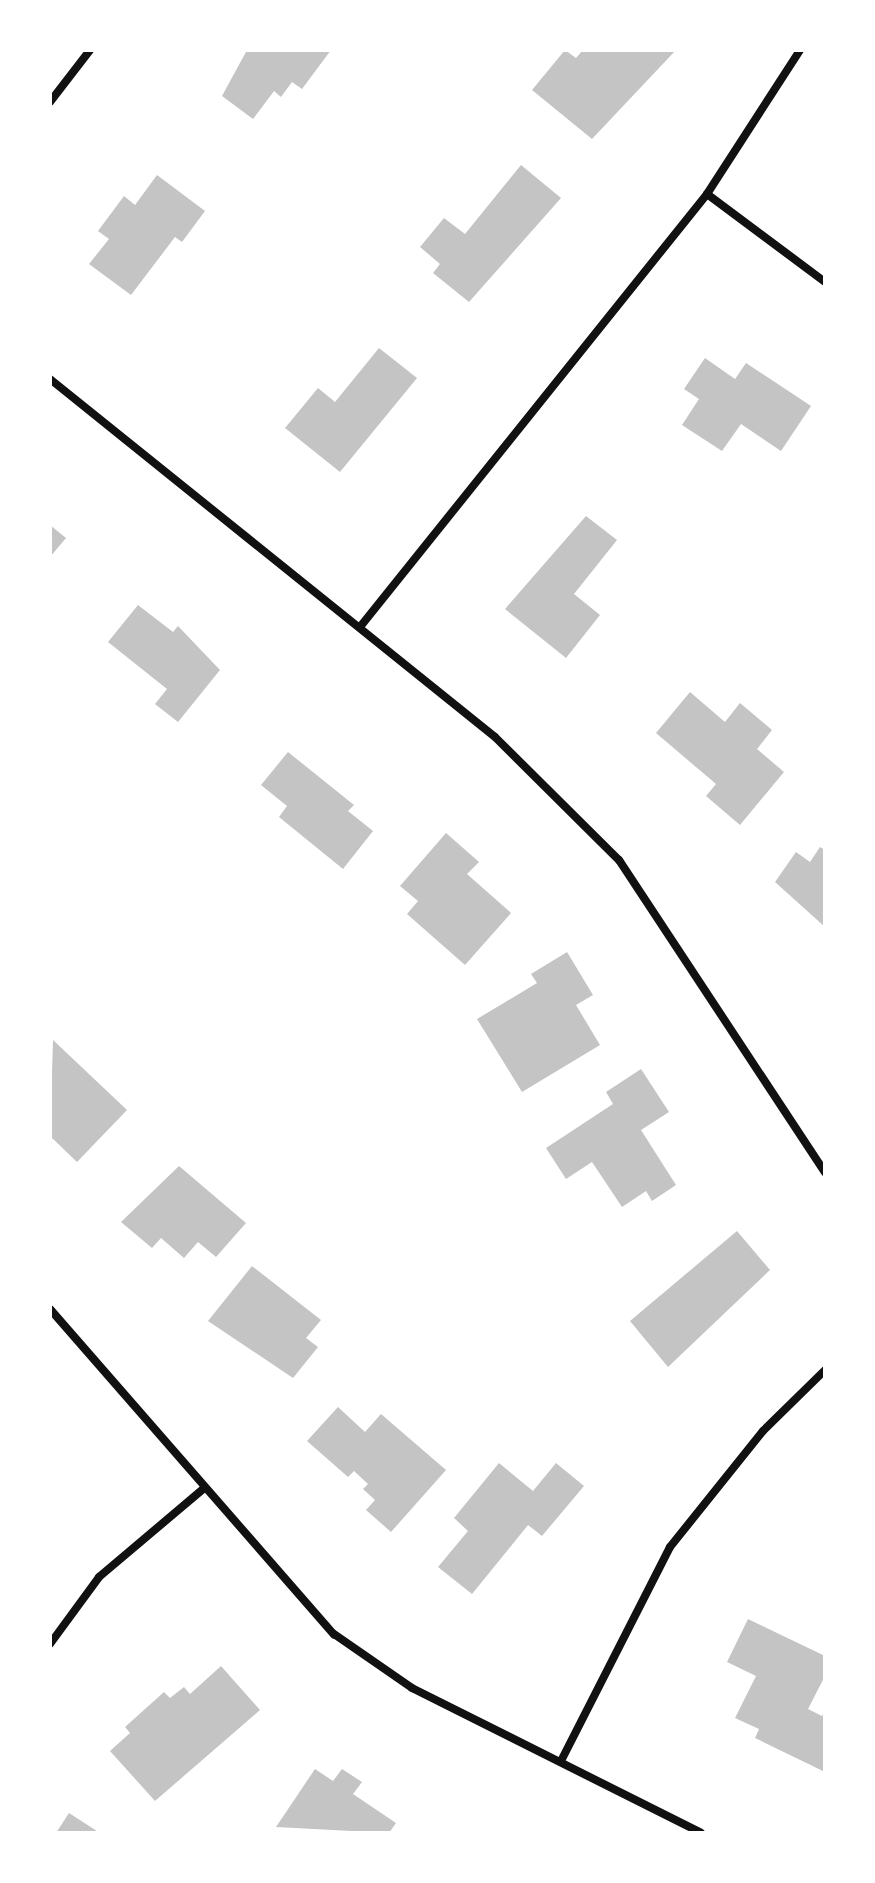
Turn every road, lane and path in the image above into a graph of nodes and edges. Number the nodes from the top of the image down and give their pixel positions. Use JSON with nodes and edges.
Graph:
{"nodes":[{"id":1,"x":90,"y":50,"type":"edge"},
{"id":2,"x":800,"y":50,"type":"edge"},
{"id":3,"x":50,"y":102,"type":"edge"},
{"id":4,"x":707,"y":194,"type":"junction"},
{"id":5,"x":825,"y":282,"type":"edge"},
{"id":6,"x":50,"y":379,"type":"edge"},
{"id":7,"x":360,"y":627,"type":"junction"},
{"id":8,"x":825,"y":1172,"type":"edge"},
{"id":9,"x":50,"y":1309,"type":"edge"},
{"id":10,"x":825,"y":1370,"type":"edge"},
{"id":11,"x":202,"y":1490,"type":"junction"},
{"id":12,"x":50,"y":1644,"type":"edge"},
{"id":13,"x":561,"y":1761,"type":"junction"},
{"id":14,"x":701,"y":1833,"type":"edge"}],
"edges":[{"from":1,"to":3,"type":"street"},
{"from":2,"to":4,"type":"street"},
{"from":4,"to":5,"type":"street"},
{"from":4,"to":7,"type":"street"},
{"from":6,"to":7,"type":"street"},
{"from":7,"to":8,"type":"street"},
{"from":9,"to":11,"type":"street"},
{"from":10,"to":13,"type":"street"},
{"from":11,"to":12,"type":"street"},
{"from":11,"to":13,"type":"street"},
{"from":13,"to":14,"type":"street"}]}
